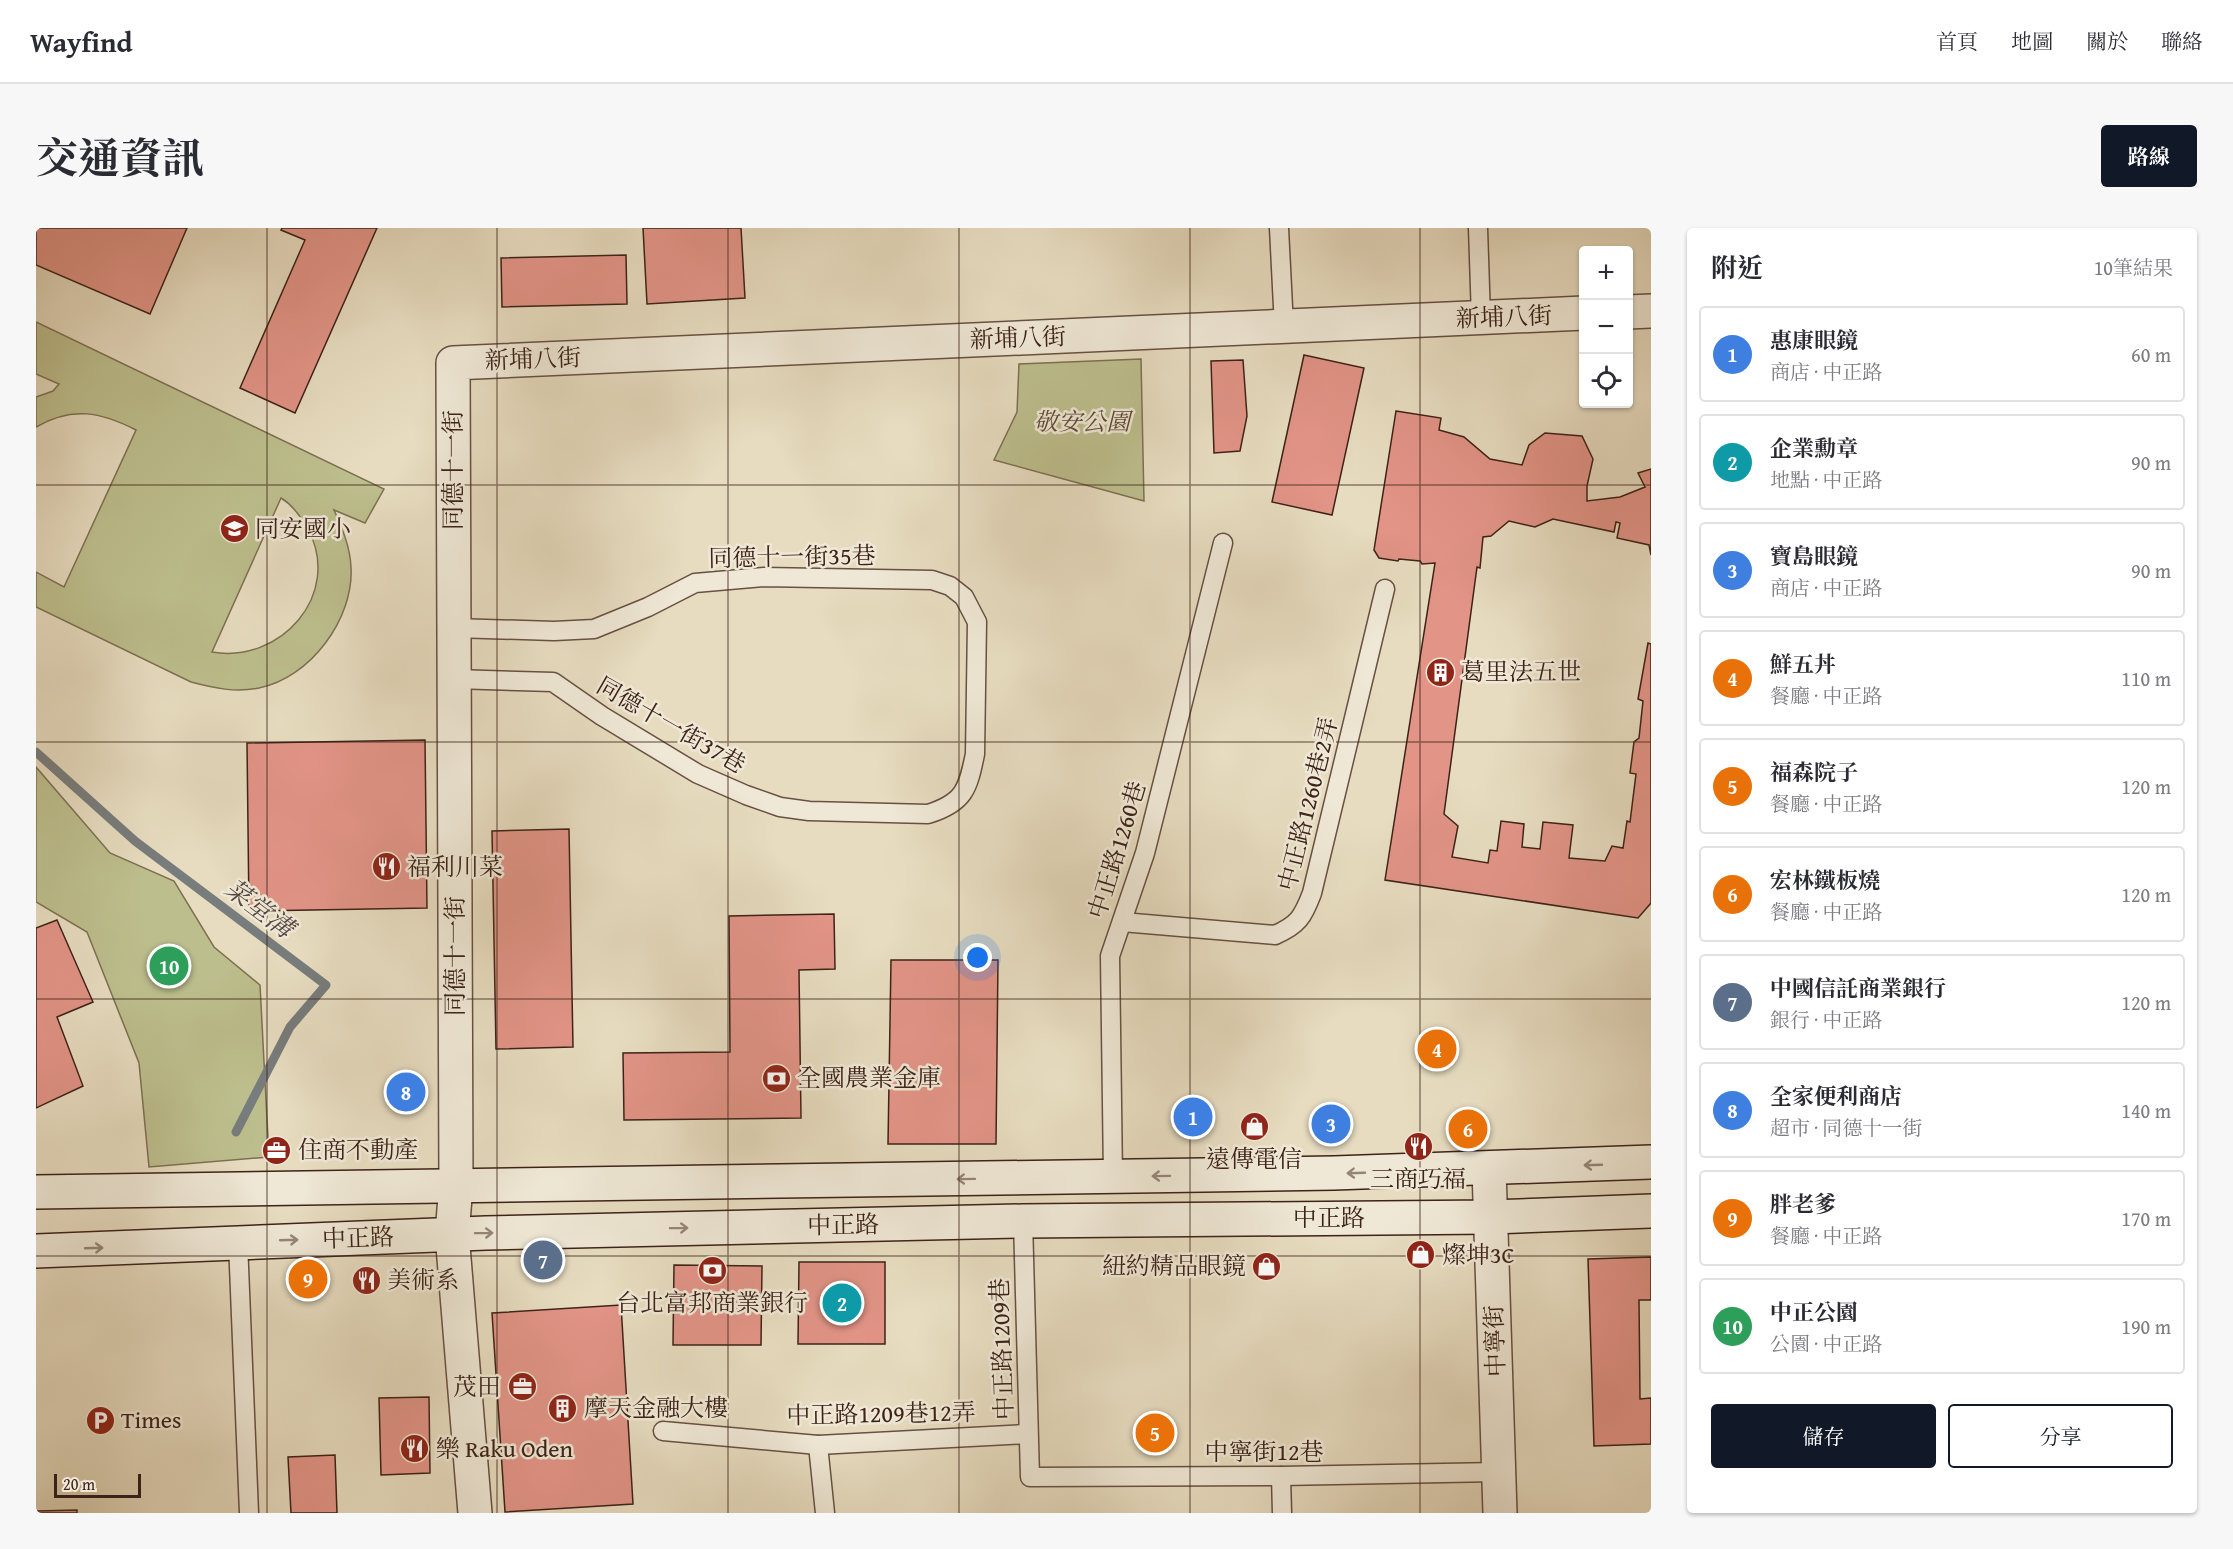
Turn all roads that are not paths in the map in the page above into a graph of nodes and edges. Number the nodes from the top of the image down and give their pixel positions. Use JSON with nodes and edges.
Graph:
{"nodes":[{"id":1,"x":1279,"y":228,"type":"edge"},
{"id":2,"x":1478,"y":228,"type":"edge"},
{"id":3,"x":1651,"y":311,"type":"edge"},
{"id":4,"x":1633,"y":312,"type":"edge"},
{"id":5,"x":1579,"y":314,"type":"edge"},
{"id":6,"x":1481,"y":318,"type":"junction"},
{"id":7,"x":1284,"y":327,"type":"junction"},
{"id":8,"x":453,"y":363,"type":"joint"},
{"id":9,"x":1223,"y":543,"type":"dead end"},
{"id":10,"x":1385,"y":589,"type":"dead end"},
{"id":11,"x":977,"y":622,"type":"joint"},
{"id":12,"x":454,"y":628,"type":"junction"},
{"id":13,"x":454,"y":679,"type":"junction"},
{"id":14,"x":1122,"y":922,"type":"junction"},
{"id":15,"x":1651,"y":1162,"type":"edge"},
{"id":16,"x":1489,"y":1169,"type":"junction"},
{"id":17,"x":1113,"y":1177,"type":"junction"},
{"id":18,"x":456,"y":1185,"type":"junction"},
{"id":19,"x":36,"y":1192,"type":"edge"},
{"id":20,"x":1651,"y":1211,"type":"edge"},
{"id":21,"x":1491,"y":1217,"type":"junction"},
{"id":22,"x":1023,"y":1221,"type":"junction"},
{"id":23,"x":453,"y":1234,"type":"junction"},
{"id":24,"x":238,"y":1242,"type":"junction"},
{"id":25,"x":36,"y":1251,"type":"edge"},
{"id":26,"x":663,"y":1431,"type":"dead end"},
{"id":27,"x":1028,"y":1434,"type":"junction"},
{"id":28,"x":818,"y":1445,"type":"junction"},
{"id":29,"x":1498,"y":1472,"type":"junction"},
{"id":30,"x":1281,"y":1476,"type":"junction"},
{"id":31,"x":1030,"y":1477,"type":"joint"},
{"id":32,"x":249,"y":1513,"type":"edge"},
{"id":33,"x":475,"y":1513,"type":"edge"},
{"id":34,"x":825,"y":1513,"type":"edge"},
{"id":35,"x":1282,"y":1513,"type":"edge"},
{"id":36,"x":1500,"y":1513,"type":"edge"}],
"edges":[{"from":1,"to":7,"type":"lane"},
{"from":2,"to":6,"type":"lane"},
{"from":3,"to":4,"type":"street"},
{"from":5,"to":6,"type":"street","name":"新埔八街"},
{"from":6,"to":7,"type":"street","name":"新埔八街"},
{"from":7,"to":8,"type":"street","name":"新埔八街"},
{"from":8,"to":12,"type":"street","name":"同德十一街"},
{"from":9,"to":14,"type":"lane","name":"中正路1260巷"},
{"from":10,"to":14,"type":"lane","name":"中正路1260巷2弄"},
{"from":11,"to":12,"type":"lane","name":"同德十一街35巷"},
{"from":11,"to":13,"type":"lane","name":"同德十一街37巷"},
{"from":12,"to":13,"type":"street","name":"同德十一街"},
{"from":13,"to":18,"type":"street","name":"同德十一街"},
{"from":14,"to":17,"type":"lane","name":"中正路1260巷"},
{"from":15,"to":16,"type":"street","name":"中正路","one_way":true},
{"from":16,"to":17,"type":"street","name":"中正路","one_way":true},
{"from":16,"to":21,"type":"street","name":"中寧街"},
{"from":17,"to":18,"type":"street","name":"中正路","one_way":true},
{"from":18,"to":19,"type":"street","name":"中正路"},
{"from":18,"to":23,"type":"street","name":"同德十一街"},
{"from":20,"to":21,"type":"street","name":"中正路"},
{"from":21,"to":22,"type":"street","name":"中正路"},
{"from":21,"to":29,"type":"street","name":"中寧街"},
{"from":23,"to":22,"type":"street","name":"中正路","one_way":true},
{"from":22,"to":27,"type":"lane","name":"中正路1209巷"},
{"from":24,"to":23,"type":"street","name":"中正路","one_way":true},
{"from":23,"to":33,"type":"street","name":"同德十一街"},
{"from":25,"to":24,"type":"street","name":"中正路","one_way":true},
{"from":24,"to":32,"type":"lane"},
{"from":26,"to":28,"type":"lane","name":"中正路1209巷12弄"},
{"from":27,"to":28,"type":"lane","name":"中正路1209巷12弄"},
{"from":27,"to":31,"type":"lane","name":"中正路1209巷"},
{"from":28,"to":34,"type":"lane"},
{"from":29,"to":30,"type":"lane","name":"中寧街12巷"},
{"from":29,"to":36,"type":"street","name":"中寧街"},
{"from":30,"to":31,"type":"lane","name":"中寧街12巷"},
{"from":30,"to":35,"type":"lane"}]}
